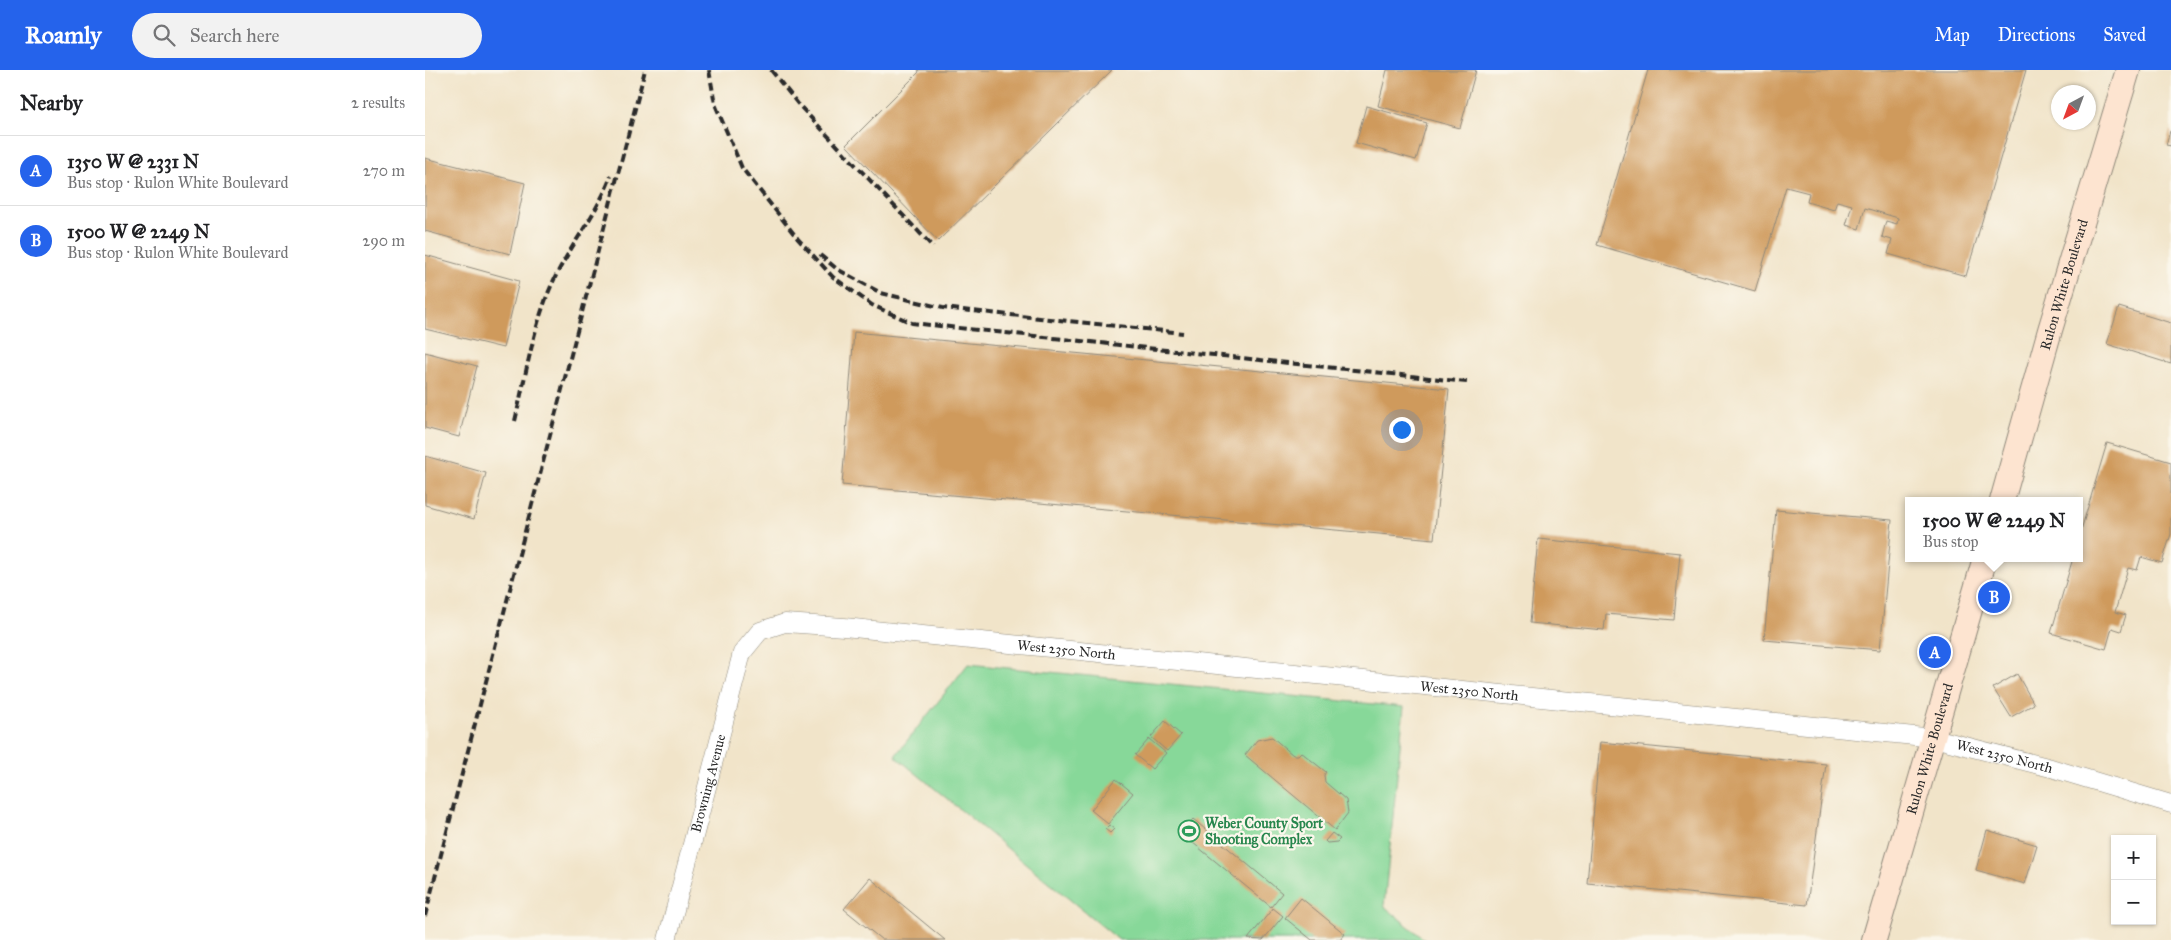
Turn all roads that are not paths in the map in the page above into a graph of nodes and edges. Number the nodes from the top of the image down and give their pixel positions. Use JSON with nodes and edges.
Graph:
{"nodes":[{"id":1,"x":2128,"y":70,"type":"edge"},
{"id":2,"x":2003,"y":497,"type":"edge"},
{"id":3,"x":1984,"y":562,"type":"edge"},
{"id":4,"x":760,"y":631,"type":"joint"},
{"id":5,"x":1934,"y":738,"type":"junction"},
{"id":6,"x":2171,"y":804,"type":"edge"},
{"id":7,"x":667,"y":940,"type":"edge"},
{"id":8,"x":1874,"y":940,"type":"edge"}],
"edges":[{"from":1,"to":2,"type":"street","name":"Rulon White Boulevard"},
{"from":3,"to":5,"type":"street","name":"Rulon White Boulevard"},
{"from":4,"to":5,"type":"street","name":"West 2350 North"},
{"from":4,"to":7,"type":"street","name":"Browning Avenue"},
{"from":5,"to":6,"type":"street","name":"West 2350 North"},
{"from":5,"to":8,"type":"street","name":"Rulon White Boulevard"}]}
